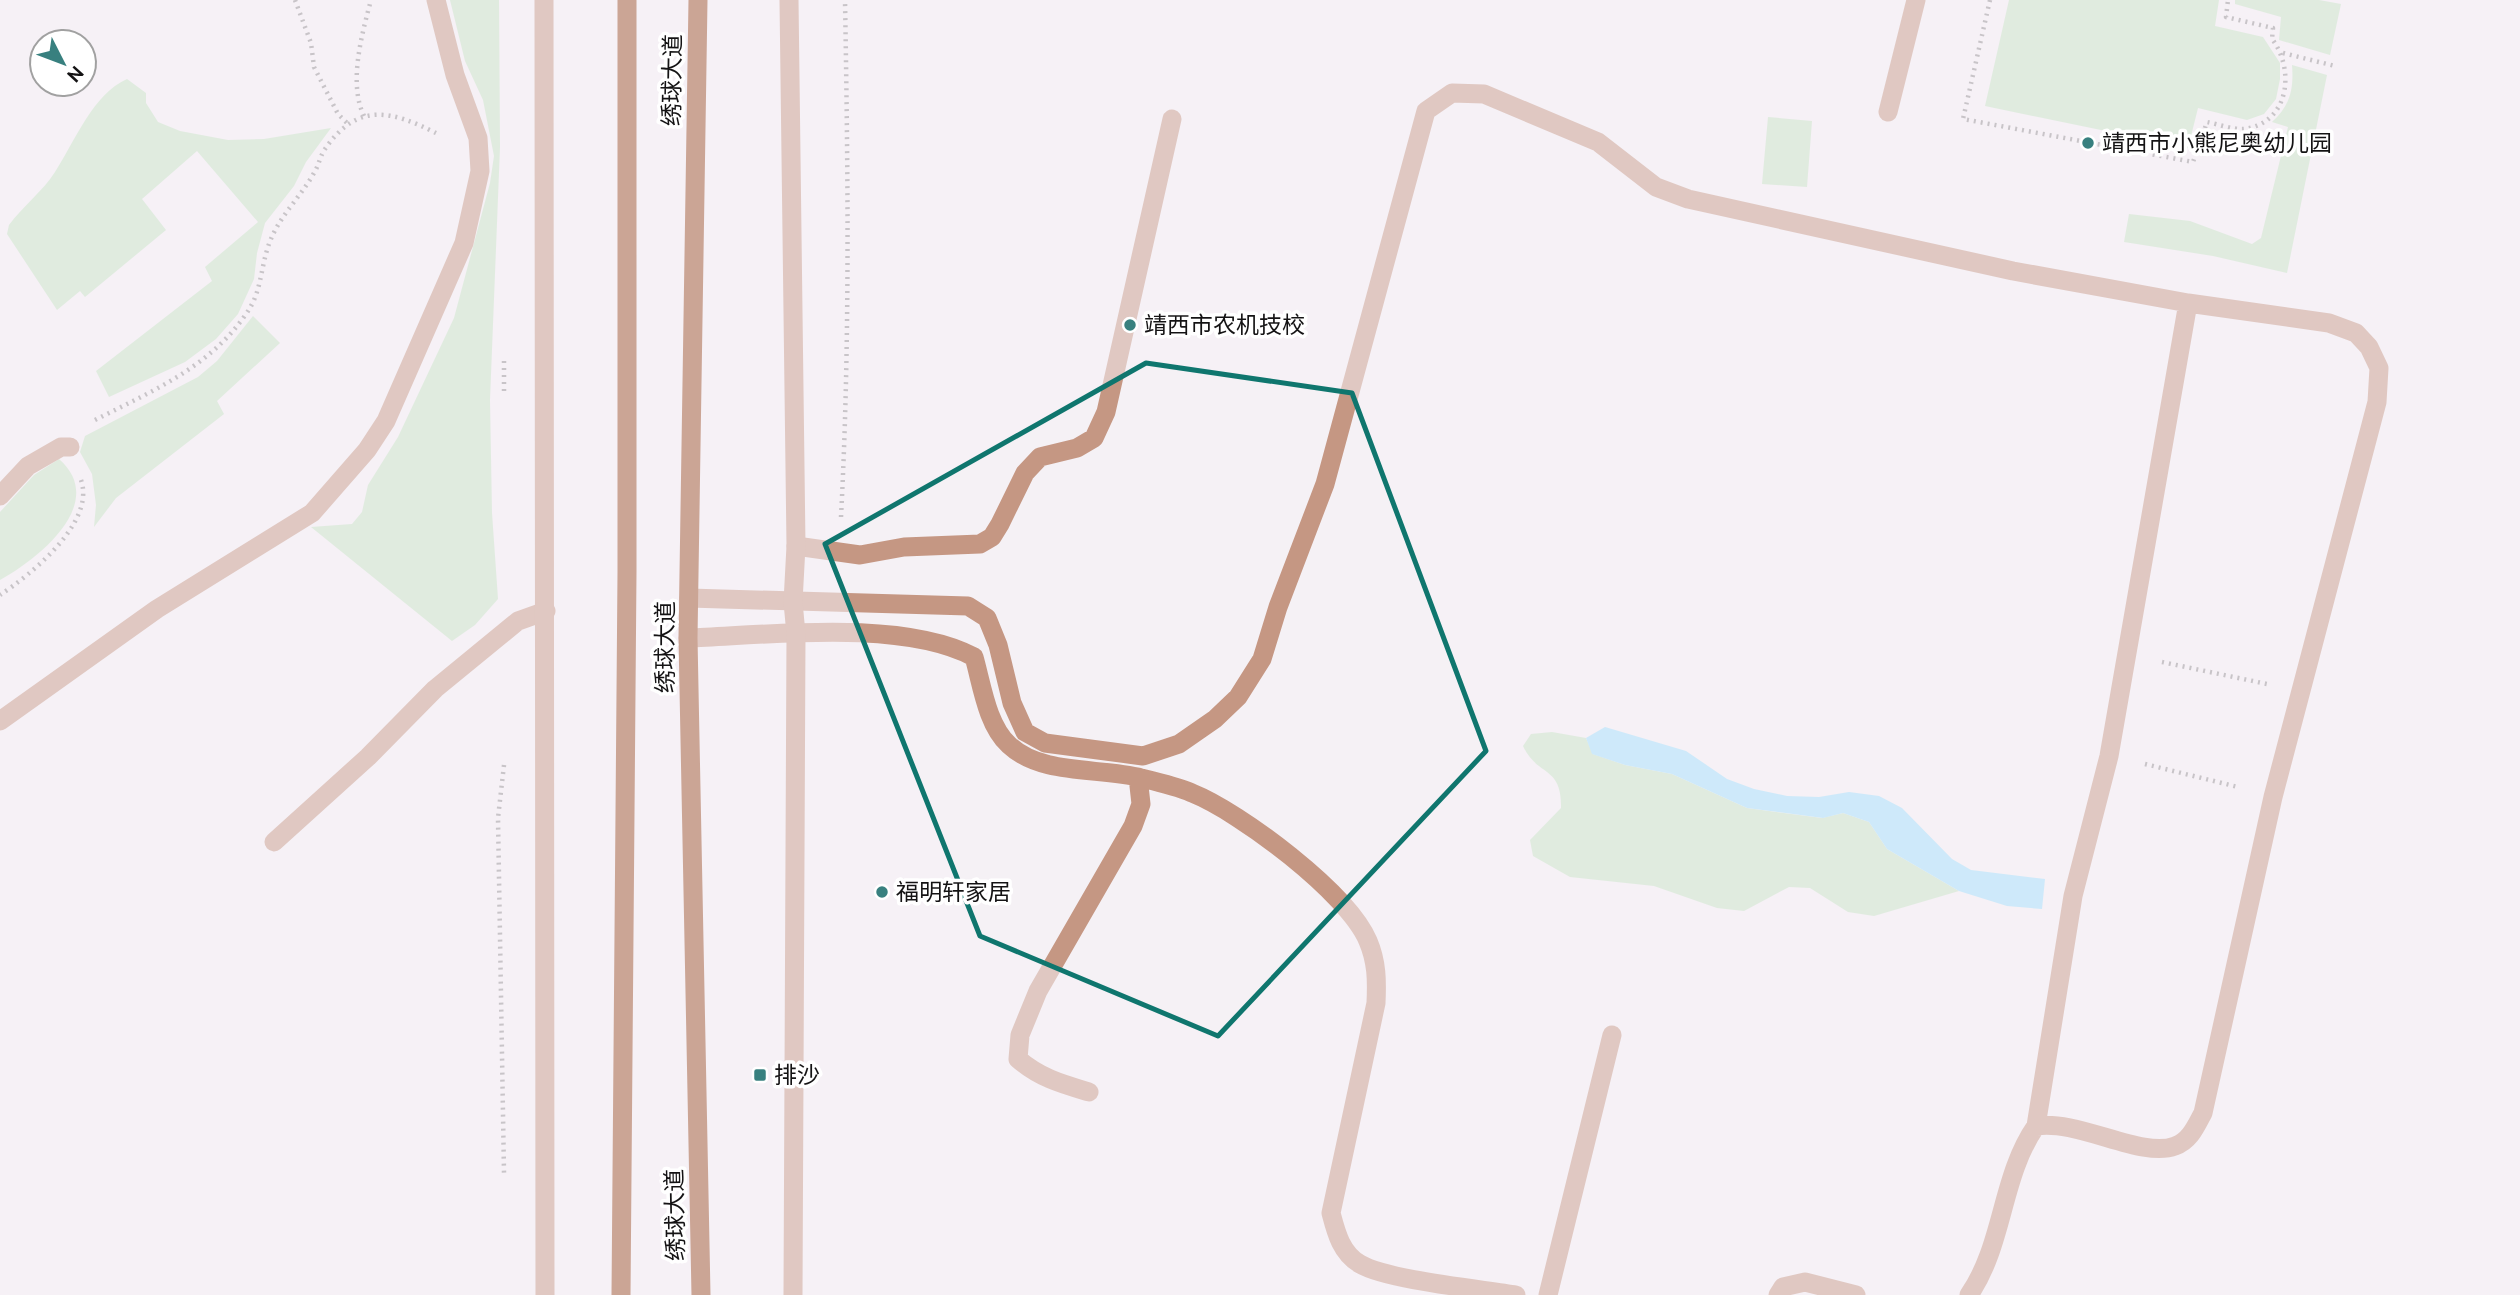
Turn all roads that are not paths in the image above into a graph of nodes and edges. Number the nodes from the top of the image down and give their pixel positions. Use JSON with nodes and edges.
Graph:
{"nodes":[{"id":1,"x":436,"y":0,"type":"edge"},
{"id":2,"x":544,"y":0,"type":"edge"},
{"id":3,"x":627,"y":0,"type":"edge"},
{"id":4,"x":698,"y":0,"type":"edge"},
{"id":5,"x":789,"y":0,"type":"edge"},
{"id":6,"x":1916,"y":0,"type":"edge"},
{"id":7,"x":1888,"y":112,"type":"dead end"},
{"id":8,"x":1172,"y":119,"type":"dead end"},
{"id":9,"x":2188,"y":303,"type":"junction"},
{"id":10,"x":70,"y":447,"type":"road end"},
{"id":11,"x":0,"y":496,"type":"edge"},
{"id":12,"x":796,"y":546,"type":"junction"},
{"id":13,"x":689,"y":598,"type":"junction"},
{"id":14,"x":793,"y":602,"type":"junction"},
{"id":15,"x":546,"y":611,"type":"junction"},
{"id":16,"x":796,"y":635,"type":"junction"},
{"id":17,"x":688,"y":638,"type":"junction"},
{"id":18,"x":0,"y":722,"type":"edge"},
{"id":19,"x":1138,"y":777,"type":"junction"},
{"id":20,"x":274,"y":842,"type":"dead end"},
{"id":21,"x":1612,"y":1035,"type":"dead end"},
{"id":22,"x":1090,"y":1092,"type":"dead end"},
{"id":23,"x":2036,"y":1126,"type":"junction"},
{"id":24,"x":545,"y":1295,"type":"edge"},
{"id":25,"x":621,"y":1295,"type":"edge"},
{"id":26,"x":701,"y":1295,"type":"edge"},
{"id":27,"x":793,"y":1295,"type":"edge"},
{"id":28,"x":1516,"y":1295,"type":"edge"},
{"id":29,"x":1548,"y":1295,"type":"edge"},
{"id":30,"x":1778,"y":1295,"type":"edge"},
{"id":31,"x":1856,"y":1295,"type":"edge"},
{"id":32,"x":1969,"y":1295,"type":"edge"}],
"edges":[{"from":1,"to":18,"type":"street"},
{"from":2,"to":15,"type":"street"},
{"from":3,"to":25,"type":"main road","name":"绣球大道"},
{"from":4,"to":13,"type":"main road","name":"绣球大道"},
{"from":5,"to":12,"type":"street"},
{"from":6,"to":7,"type":"street"},
{"from":8,"to":12,"type":"street"},
{"from":9,"to":14,"type":"street"},
{"from":9,"to":23,"type":"street"},
{"from":9,"to":23,"type":"street"},
{"from":10,"to":11,"type":"street"},
{"from":12,"to":14,"type":"street"},
{"from":13,"to":14,"type":"street"},
{"from":13,"to":17,"type":"main road","name":"绣球大道"},
{"from":14,"to":16,"type":"street"},
{"from":15,"to":20,"type":"street"},
{"from":15,"to":24,"type":"street"},
{"from":16,"to":17,"type":"street"},
{"from":16,"to":19,"type":"street"},
{"from":16,"to":27,"type":"street"},
{"from":17,"to":26,"type":"main road","name":"绣球大道"},
{"from":19,"to":22,"type":"street"},
{"from":19,"to":28,"type":"street"},
{"from":21,"to":29,"type":"street"},
{"from":23,"to":32,"type":"street"},
{"from":30,"to":31,"type":"street"}]}
